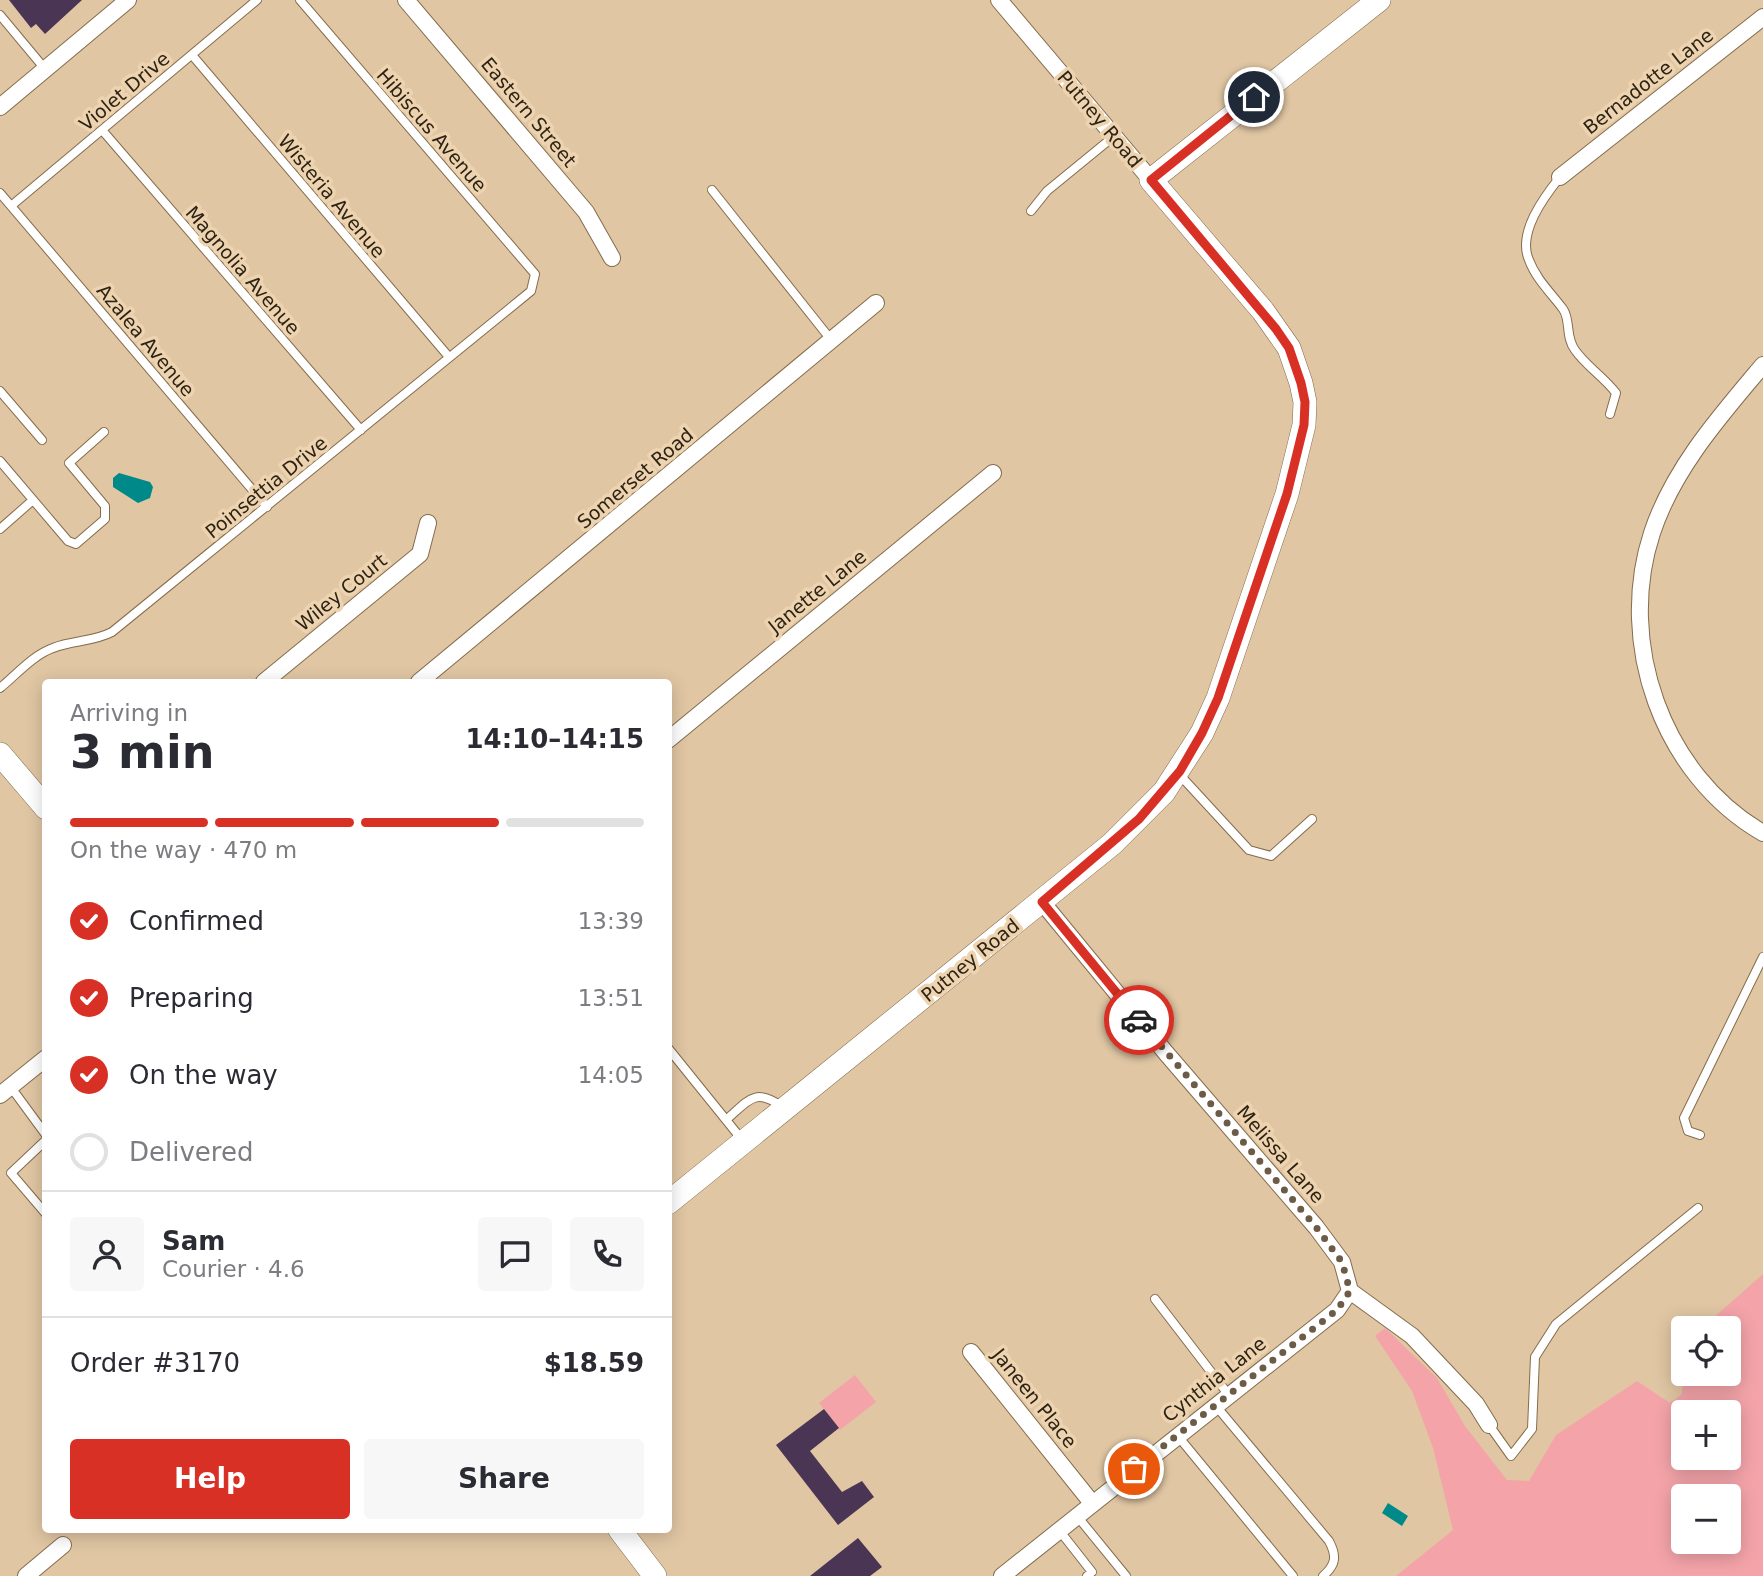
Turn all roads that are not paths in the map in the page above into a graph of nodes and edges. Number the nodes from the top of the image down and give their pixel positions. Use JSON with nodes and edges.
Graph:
{"nodes":[{"id":1,"x":128,"y":0,"type":"edge"},
{"id":2,"x":257,"y":0,"type":"edge"},
{"id":3,"x":300,"y":0,"type":"edge"},
{"id":4,"x":406,"y":0,"type":"edge"},
{"id":5,"x":999,"y":0,"type":"edge"},
{"id":6,"x":1379,"y":0,"type":"edge"},
{"id":7,"x":0,"y":15,"type":"edge"},
{"id":8,"x":1763,"y":17,"type":"edge"},
{"id":9,"x":192,"y":55,"type":"junction"},
{"id":10,"x":45,"y":69,"type":"junction"},
{"id":11,"x":0,"y":107,"type":"edge"},
{"id":12,"x":102,"y":130,"type":"junction"},
{"id":13,"x":1113,"y":137,"type":"junction"},
{"id":14,"x":1560,"y":177,"type":"joint"},
{"id":15,"x":1151,"y":180,"type":"junction"},
{"id":16,"x":712,"y":190,"type":"dead end"},
{"id":17,"x":0,"y":193,"type":"edge"},
{"id":18,"x":11,"y":206,"type":"junction"},
{"id":19,"x":1031,"y":211,"type":"dead end"},
{"id":20,"x":612,"y":258,"type":"dead end"},
{"id":21,"x":535,"y":282,"type":"joint"},
{"id":22,"x":876,"y":303,"type":"dead end"},
{"id":23,"x":832,"y":341,"type":"junction"},
{"id":24,"x":449,"y":358,"type":"junction"},
{"id":25,"x":1763,"y":365,"type":"edge"},
{"id":26,"x":0,"y":391,"type":"edge"},
{"id":27,"x":1610,"y":414,"type":"dead end"},
{"id":28,"x":361,"y":430,"type":"junction"},
{"id":29,"x":104,"y":432,"type":"dead end"},
{"id":30,"x":42,"y":440,"type":"dead end"},
{"id":31,"x":0,"y":461,"type":"edge"},
{"id":32,"x":993,"y":473,"type":"dead end"},
{"id":33,"x":33,"y":500,"type":"junction"},
{"id":34,"x":267,"y":507,"type":"junction"},
{"id":35,"x":428,"y":523,"type":"dead end"},
{"id":36,"x":0,"y":529,"type":"edge"},
{"id":37,"x":268,"y":679,"type":"edge"},
{"id":38,"x":423,"y":679,"type":"edge"},
{"id":39,"x":0,"y":688,"type":"edge"},
{"id":40,"x":672,"y":737,"type":"edge"},
{"id":41,"x":0,"y":754,"type":"edge"},
{"id":42,"x":1178,"y":772,"type":"junction"},
{"id":43,"x":42,"y":803,"type":"edge"},
{"id":44,"x":1312,"y":819,"type":"dead end"},
{"id":45,"x":1763,"y":833,"type":"edge"},
{"id":46,"x":1042,"y":902,"type":"junction"},
{"id":47,"x":1763,"y":957,"type":"edge"},
{"id":48,"x":672,"y":1053,"type":"edge"},
{"id":49,"x":42,"y":1061,"type":"edge"},
{"id":50,"x":3,"y":1085,"type":"edge"},
{"id":51,"x":786,"y":1110,"type":"junction"},
{"id":52,"x":726,"y":1120,"type":"junction"},
{"id":53,"x":42,"y":1133,"type":"edge"},
{"id":54,"x":1700,"y":1135,"type":"dead end"},
{"id":55,"x":42,"y":1142,"type":"edge"},
{"id":56,"x":745,"y":1143,"type":"junction"},
{"id":57,"x":672,"y":1200,"type":"edge"},
{"id":58,"x":1698,"y":1208,"type":"dead end"},
{"id":59,"x":42,"y":1209,"type":"edge"},
{"id":60,"x":1350,"y":1291,"type":"junction"},
{"id":61,"x":1155,"y":1299,"type":"dead end"},
{"id":62,"x":971,"y":1352,"type":"dead end"},
{"id":63,"x":1222,"y":1399,"type":"junction"},
{"id":64,"x":1489,"y":1425,"type":"joint"},
{"id":65,"x":1177,"y":1435,"type":"junction"},
{"id":66,"x":1092,"y":1503,"type":"junction"},
{"id":67,"x":1077,"y":1516,"type":"junction"},
{"id":68,"x":1059,"y":1530,"type":"junction"},
{"id":69,"x":622,"y":1533,"type":"edge"},
{"id":70,"x":63,"y":1545,"type":"dead end"},
{"id":71,"x":26,"y":1576,"type":"edge"},
{"id":72,"x":655,"y":1576,"type":"edge"},
{"id":73,"x":1002,"y":1576,"type":"edge"},
{"id":74,"x":1087,"y":1576,"type":"edge"},
{"id":75,"x":1126,"y":1576,"type":"edge"},
{"id":76,"x":1293,"y":1576,"type":"edge"},
{"id":77,"x":1322,"y":1576,"type":"edge"}],
"edges":[{"from":1,"to":10,"type":"street"},
{"from":2,"to":9,"type":"lane","name":"Violet Drive"},
{"from":3,"to":21,"type":"lane","name":"Hibiscus Avenue"},
{"from":4,"to":20,"type":"street","name":"Eastern Street"},
{"from":5,"to":13,"type":"street","name":"Putney Road"},
{"from":6,"to":15,"type":"street"},
{"from":7,"to":10,"type":"lane"},
{"from":8,"to":14,"type":"street","name":"Bernadotte Lane"},
{"from":9,"to":12,"type":"lane","name":"Violet Drive"},
{"from":9,"to":24,"type":"lane","name":"Wisteria Avenue"},
{"from":10,"to":11,"type":"street"},
{"from":12,"to":18,"type":"lane","name":"Violet Drive"},
{"from":12,"to":28,"type":"lane","name":"Magnolia Avenue"},
{"from":13,"to":15,"type":"street","name":"Putney Road"},
{"from":13,"to":19,"type":"lane"},
{"from":14,"to":27,"type":"lane"},
{"from":15,"to":42,"type":"street","name":"Putney Road"},
{"from":16,"to":23,"type":"lane"},
{"from":17,"to":18,"type":"lane","name":"Azalea Avenue"},
{"from":18,"to":34,"type":"lane","name":"Azalea Avenue"},
{"from":21,"to":24,"type":"lane","name":"Poinsettia Drive"},
{"from":22,"to":23,"type":"street","name":"Somerset Road"},
{"from":23,"to":38,"type":"street","name":"Somerset Road"},
{"from":24,"to":28,"type":"lane","name":"Poinsettia Drive"},
{"from":25,"to":45,"type":"street"},
{"from":26,"to":30,"type":"lane"},
{"from":28,"to":34,"type":"lane","name":"Poinsettia Drive"},
{"from":29,"to":33,"type":"lane"},
{"from":31,"to":33,"type":"lane"},
{"from":32,"to":40,"type":"street","name":"Janette Lane"},
{"from":33,"to":36,"type":"lane"},
{"from":34,"to":39,"type":"lane","name":"Poinsettia Drive"},
{"from":35,"to":37,"type":"street","name":"Wiley Court"},
{"from":41,"to":43,"type":"street"},
{"from":42,"to":44,"type":"lane"},
{"from":42,"to":46,"type":"street","name":"Putney Road"},
{"from":46,"to":51,"type":"street","name":"Putney Road"},
{"from":46,"to":60,"type":"street","name":"Melissa Lane"},
{"from":47,"to":54,"type":"lane"},
{"from":48,"to":52,"type":"lane"},
{"from":49,"to":50,"type":"street"},
{"from":50,"to":53,"type":"lane"},
{"from":51,"to":52,"type":"lane"},
{"from":51,"to":56,"type":"street","name":"Putney Road"},
{"from":52,"to":56,"type":"lane"},
{"from":55,"to":59,"type":"lane"},
{"from":56,"to":57,"type":"street","name":"Putney Road"},
{"from":58,"to":64,"type":"lane"},
{"from":60,"to":63,"type":"street","name":"Cynthia Lane"},
{"from":60,"to":64,"type":"street"},
{"from":61,"to":63,"type":"lane"},
{"from":62,"to":66,"type":"street","name":"Janeen Place"},
{"from":63,"to":65,"type":"street","name":"Cynthia Lane"},
{"from":63,"to":77,"type":"lane"},
{"from":65,"to":66,"type":"street","name":"Cynthia Lane"},
{"from":65,"to":76,"type":"lane"},
{"from":66,"to":67,"type":"street","name":"Cynthia Lane"},
{"from":67,"to":68,"type":"street","name":"Cynthia Lane"},
{"from":67,"to":75,"type":"lane"},
{"from":68,"to":73,"type":"street","name":"Cynthia Lane"},
{"from":68,"to":74,"type":"lane"},
{"from":69,"to":72,"type":"street"},
{"from":70,"to":71,"type":"street"}]}
